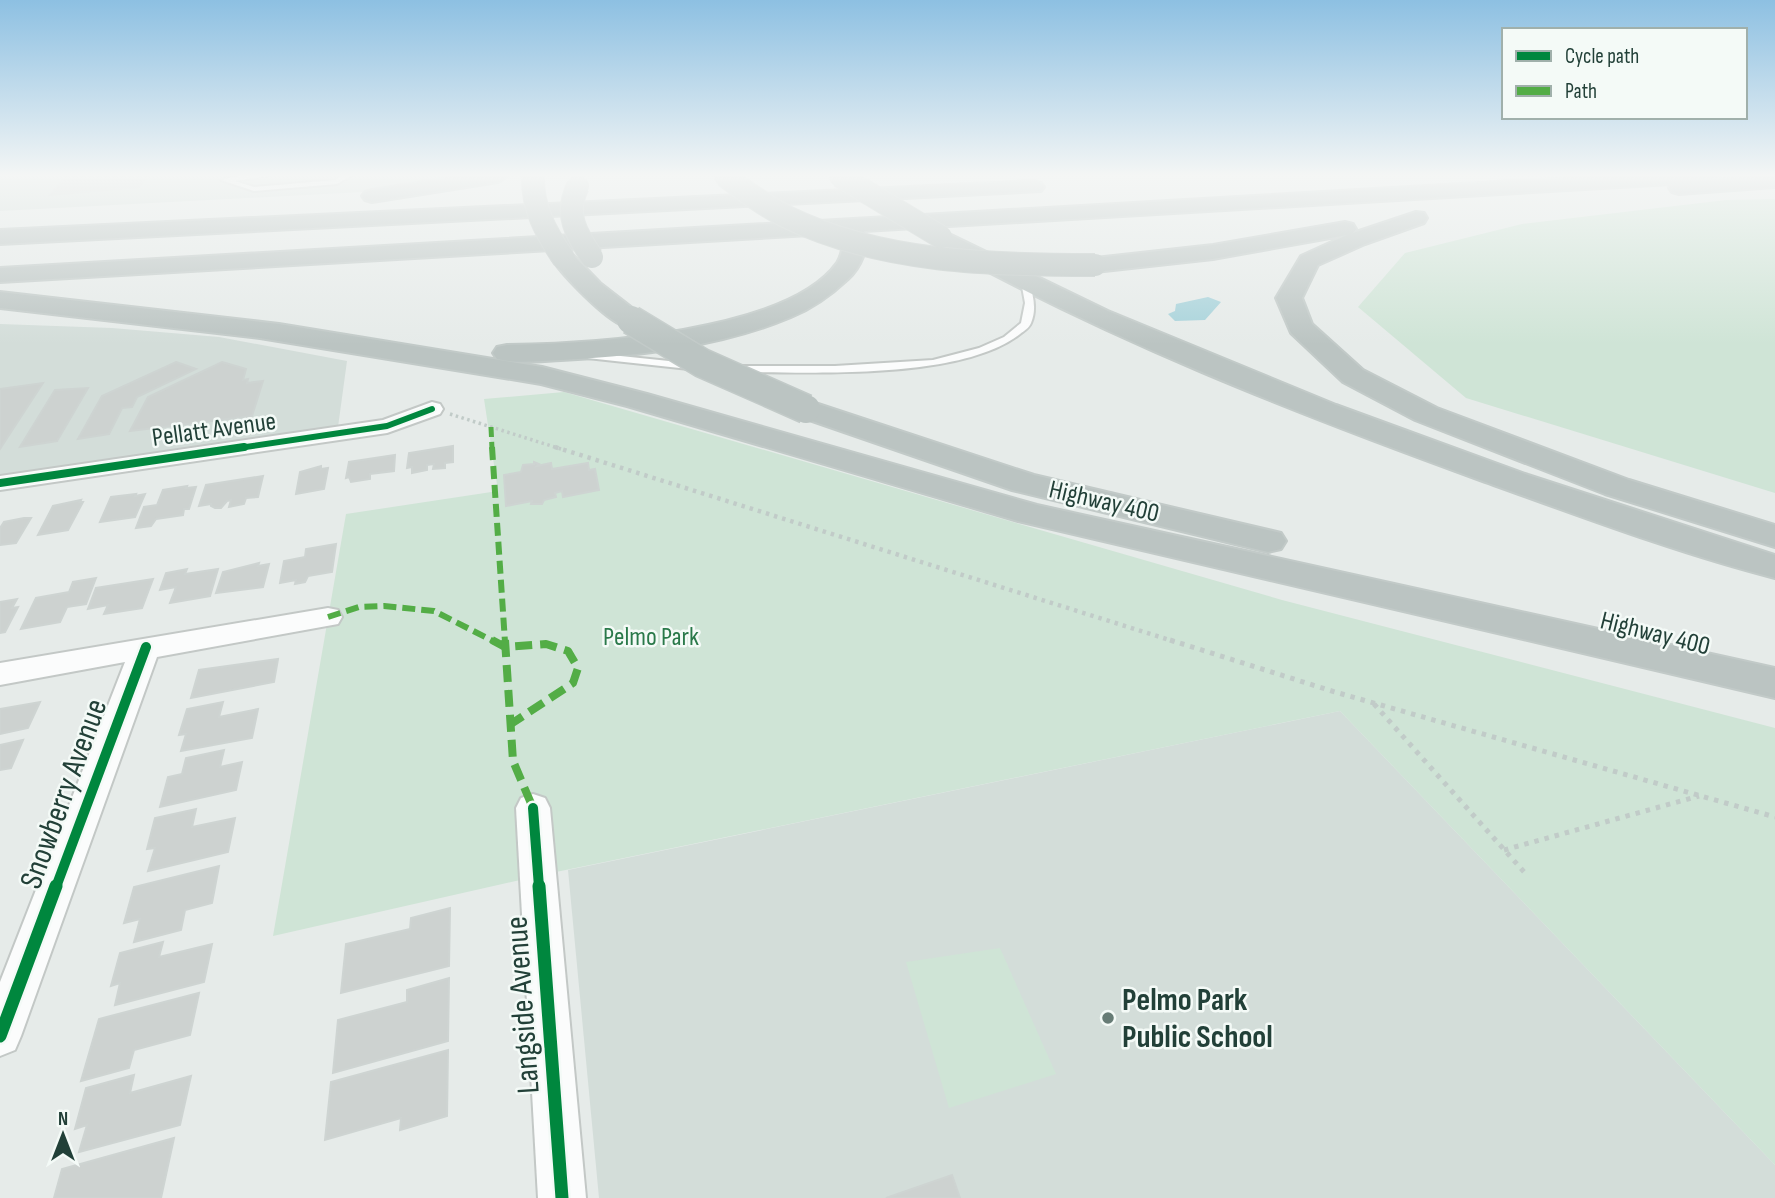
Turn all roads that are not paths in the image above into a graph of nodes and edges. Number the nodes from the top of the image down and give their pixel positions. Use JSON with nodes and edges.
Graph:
{"nodes":[{"id":1,"x":106,"y":232,"type":"edge"},
{"id":2,"x":400,"y":232,"type":"edge"},
{"id":3,"x":548,"y":232,"type":"edge"},
{"id":4,"x":575,"y":232,"type":"edge"},
{"id":5,"x":741,"y":232,"type":"edge"},
{"id":6,"x":827,"y":232,"type":"edge"},
{"id":7,"x":854,"y":232,"type":"edge"},
{"id":8,"x":943,"y":232,"type":"edge"},
{"id":9,"x":946,"y":232,"type":"edge"},
{"id":10,"x":1337,"y":232,"type":"edge"},
{"id":11,"x":1380,"y":232,"type":"edge"},
{"id":12,"x":951,"y":236,"type":"junction"},
{"id":13,"x":0,"y":237,"type":"edge"},
{"id":14,"x":0,"y":253,"type":"edge"},
{"id":15,"x":0,"y":275,"type":"edge"},
{"id":16,"x":1017,"y":277,"type":"junction"},
{"id":17,"x":0,"y":284,"type":"edge"},
{"id":18,"x":0,"y":300,"type":"edge"},
{"id":19,"x":642,"y":316,"type":"junction"},
{"id":20,"x":256,"y":329,"type":"junction"},
{"id":21,"x":648,"y":343,"type":"junction"},
{"id":22,"x":560,"y":353,"type":"junction"},
{"id":23,"x":432,"y":409,"type":"road end"},
{"id":24,"x":0,"y":483,"type":"edge"},
{"id":25,"x":1775,"y":536,"type":"edge"},
{"id":26,"x":1775,"y":567,"type":"edge"},
{"id":27,"x":328,"y":617,"type":"dead end"},
{"id":28,"x":146,"y":647,"type":"junction"},
{"id":29,"x":1775,"y":662,"type":"edge"},
{"id":30,"x":0,"y":674,"type":"edge"},
{"id":31,"x":1775,"y":683,"type":"edge"},
{"id":32,"x":533,"y":808,"type":"dead end"},
{"id":33,"x":0,"y":1036,"type":"edge"},
{"id":34,"x":562,"y":1198,"type":"edge"}],
"edges":[{"from":1,"to":13,"type":"highway"},
{"from":2,"to":14,"type":"highway"},
{"from":3,"to":19,"type":"highway","name":"Highway 400","bridge":true},
{"from":4,"to":19,"type":"highway","bridge":true},
{"from":5,"to":15,"type":"highway"},
{"from":6,"to":10,"type":"highway","bridge":true},
{"from":7,"to":21,"type":"highway"},
{"from":8,"to":12,"type":"highway","bridge":true},
{"from":9,"to":12,"type":"highway"},
{"from":11,"to":25,"type":"highway","bridge":true},
{"from":12,"to":16,"type":"highway"},
{"from":16,"to":22,"type":"lane"},
{"from":16,"to":26,"type":"highway"},
{"from":17,"to":21,"type":"highway"},
{"from":18,"to":20,"type":"highway"},
{"from":19,"to":29,"type":"highway","name":"Highway 400","bridge":true},
{"from":20,"to":22,"type":"highway"},
{"from":20,"to":31,"type":"highway"},
{"from":21,"to":22,"type":"highway"},
{"from":23,"to":24,"type":"street","name":"Pellatt Avenue"},
{"from":27,"to":28,"type":"street"},
{"from":28,"to":30,"type":"street"},
{"from":28,"to":33,"type":"street","name":"Snowberry Avenue"},
{"from":32,"to":34,"type":"street","name":"Langside Avenue"}]}
